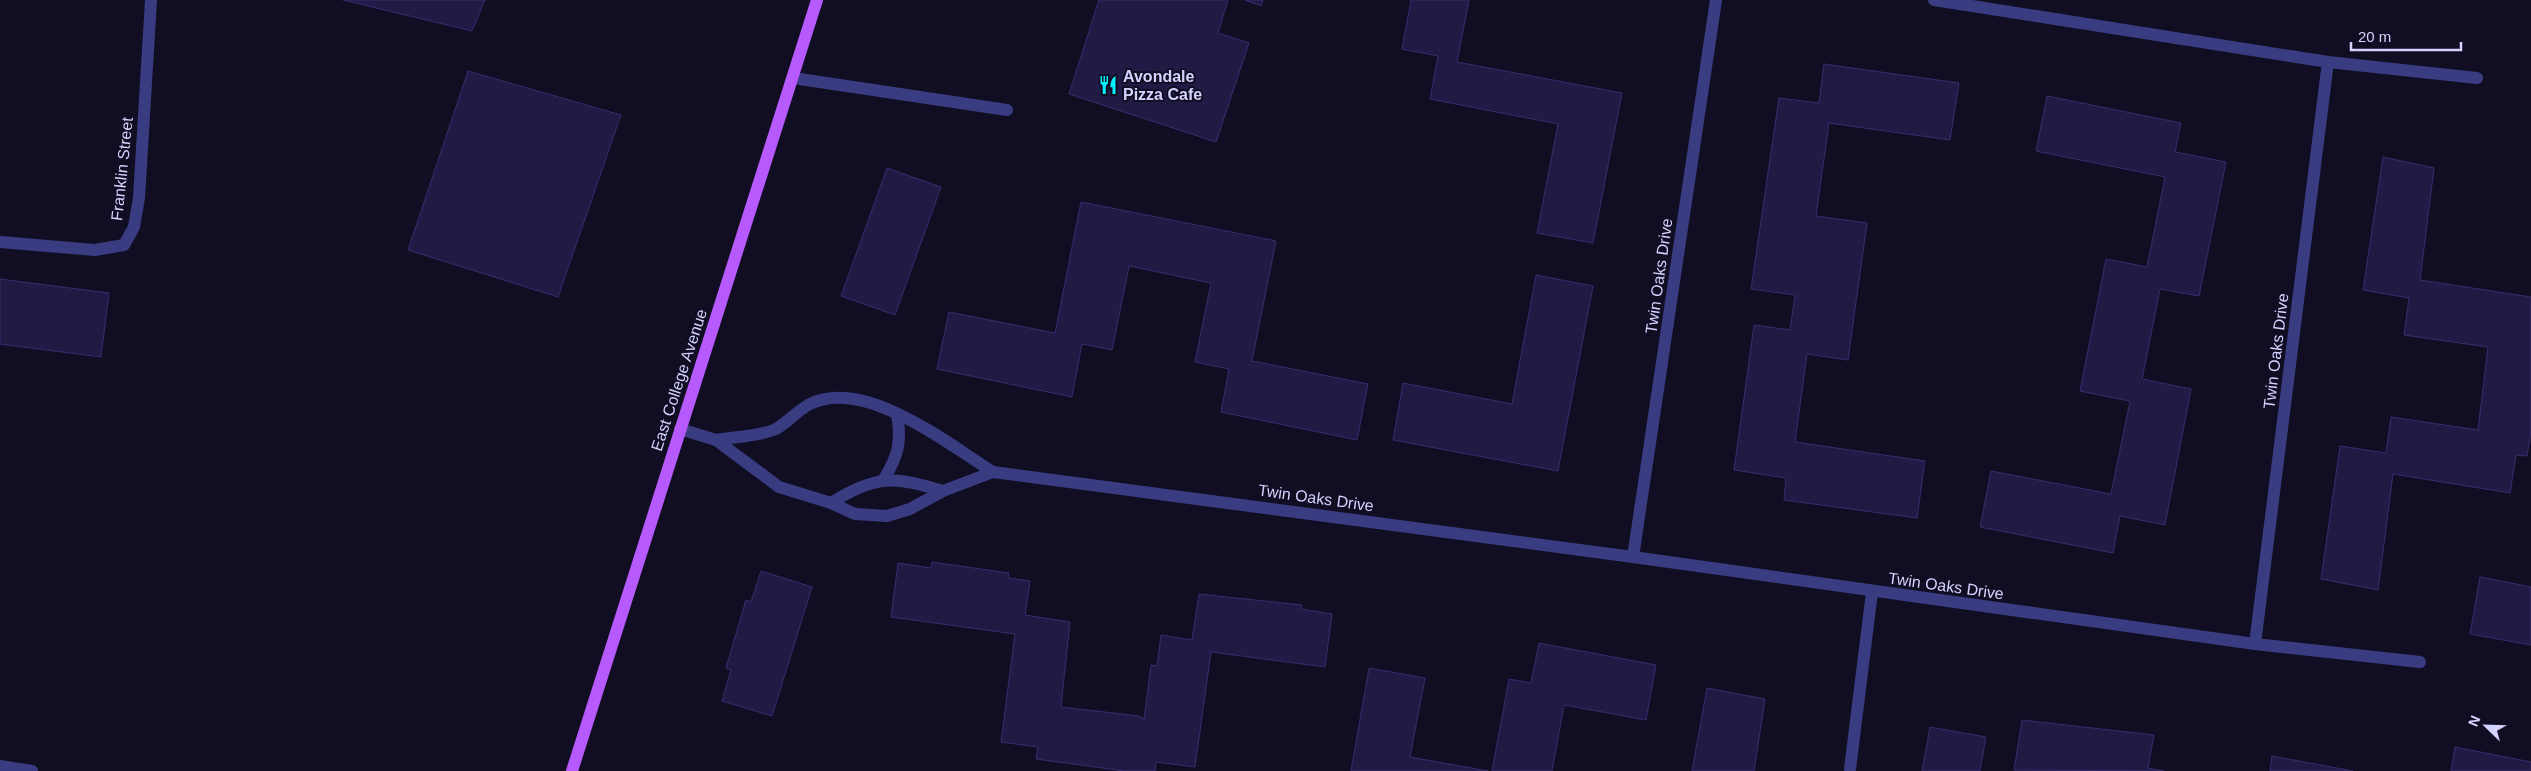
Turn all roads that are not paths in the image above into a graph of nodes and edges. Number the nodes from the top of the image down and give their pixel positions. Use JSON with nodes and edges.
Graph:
{"nodes":[{"id":1,"x":151,"y":0,"type":"edge"},
{"id":2,"x":817,"y":0,"type":"edge"},
{"id":3,"x":1716,"y":0,"type":"edge"},
{"id":4,"x":1934,"y":0,"type":"edge"},
{"id":5,"x":2328,"y":62,"type":"junction"},
{"id":6,"x":792,"y":78,"type":"junction"},
{"id":7,"x":2478,"y":78,"type":"dead end"},
{"id":8,"x":1007,"y":110,"type":"dead end"},
{"id":9,"x":0,"y":242,"type":"edge"},
{"id":10,"x":898,"y":415,"type":"junction"},
{"id":11,"x":680,"y":429,"type":"junction"},
{"id":12,"x":716,"y":440,"type":"junction"},
{"id":13,"x":993,"y":472,"type":"junction"},
{"id":14,"x":884,"y":479,"type":"junction"},
{"id":15,"x":943,"y":491,"type":"junction"},
{"id":16,"x":831,"y":504,"type":"junction"},
{"id":17,"x":1633,"y":557,"type":"junction"},
{"id":18,"x":1872,"y":592,"type":"junction"},
{"id":19,"x":2255,"y":644,"type":"junction"},
{"id":20,"x":2420,"y":662,"type":"dead end"},
{"id":21,"x":0,"y":766,"type":"edge"},
{"id":22,"x":1850,"y":769,"type":"dead end"},
{"id":23,"x":575,"y":770,"type":"edge"},
{"id":24,"x":32,"y":771,"type":"edge"}],
"edges":[{"from":1,"to":9,"type":"street","name":"Franklin Street"},
{"from":2,"to":6,"type":"main road","name":"East College Avenue"},
{"from":3,"to":17,"type":"street","name":"Twin Oaks Drive"},
{"from":4,"to":5,"type":"street"},
{"from":5,"to":7,"type":"street"},
{"from":5,"to":19,"type":"street","name":"Twin Oaks Drive"},
{"from":6,"to":8,"type":"street"},
{"from":6,"to":11,"type":"main road","name":"East College Avenue"},
{"from":10,"to":12,"type":"street","name":"Twin Oaks Drive"},
{"from":10,"to":13,"type":"street","name":"Twin Oaks Drive"},
{"from":10,"to":14,"type":"street"},
{"from":11,"to":12,"type":"street","name":"Twin Oaks Drive"},
{"from":11,"to":23,"type":"main road","name":"East College Avenue"},
{"from":12,"to":16,"type":"street","name":"Twin Oaks Drive"},
{"from":13,"to":15,"type":"street","name":"Twin Oaks Drive"},
{"from":13,"to":17,"type":"street","name":"Twin Oaks Drive"},
{"from":14,"to":15,"type":"street"},
{"from":14,"to":16,"type":"street"},
{"from":15,"to":16,"type":"street","name":"Twin Oaks Drive"},
{"from":17,"to":18,"type":"street","name":"Twin Oaks Drive"},
{"from":18,"to":19,"type":"street","name":"Twin Oaks Drive"},
{"from":18,"to":22,"type":"street"},
{"from":19,"to":20,"type":"street","name":"Twin Oaks Drive"},
{"from":21,"to":24,"type":"street"}]}
